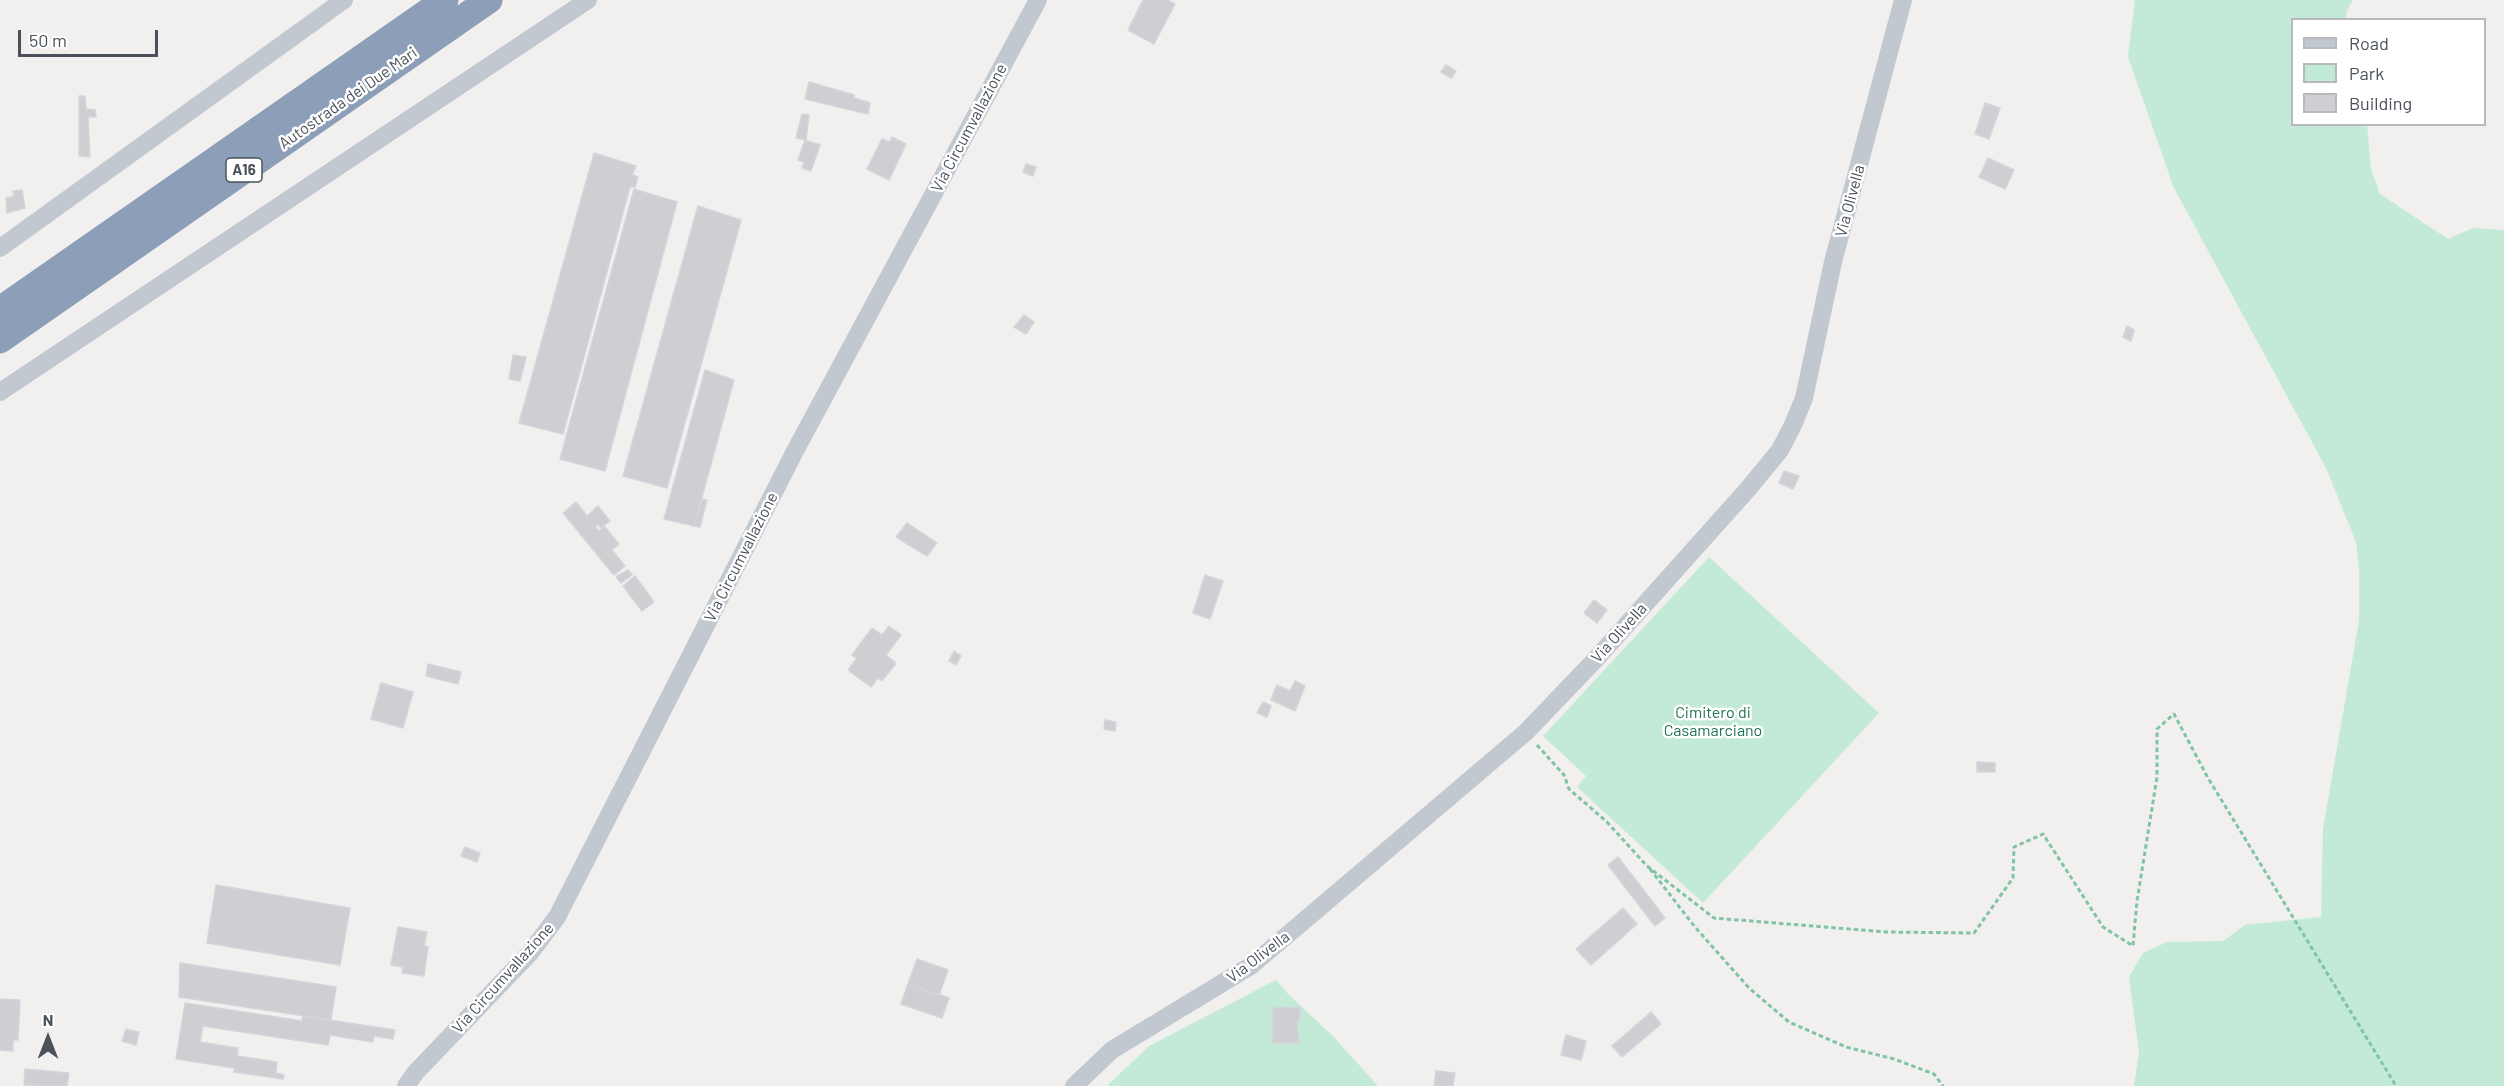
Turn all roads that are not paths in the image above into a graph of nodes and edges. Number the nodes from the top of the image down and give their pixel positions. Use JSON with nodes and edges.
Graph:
{"nodes":[{"id":1,"x":344,"y":0,"type":"edge"},
{"id":2,"x":445,"y":0,"type":"edge"},
{"id":3,"x":489,"y":0,"type":"edge"},
{"id":4,"x":588,"y":0,"type":"edge"},
{"id":5,"x":1038,"y":0,"type":"edge"},
{"id":6,"x":1904,"y":0,"type":"edge"},
{"id":7,"x":0,"y":248,"type":"edge"},
{"id":8,"x":0,"y":310,"type":"edge"},
{"id":9,"x":0,"y":340,"type":"edge"},
{"id":10,"x":0,"y":392,"type":"edge"},
{"id":11,"x":406,"y":1086,"type":"edge"},
{"id":12,"x":1074,"y":1086,"type":"edge"}],
"edges":[{"from":1,"to":7,"type":"street"},
{"from":2,"to":8,"type":"highway","name":"Autostrada dei Due Mari","number":"A16"},
{"from":3,"to":9,"type":"highway","name":"Autostrada dei Due Mari","number":"A16"},
{"from":4,"to":10,"type":"street"},
{"from":5,"to":11,"type":"street","name":"Via Circumvallazione"},
{"from":6,"to":12,"type":"street","name":"Via Olivella"}]}
